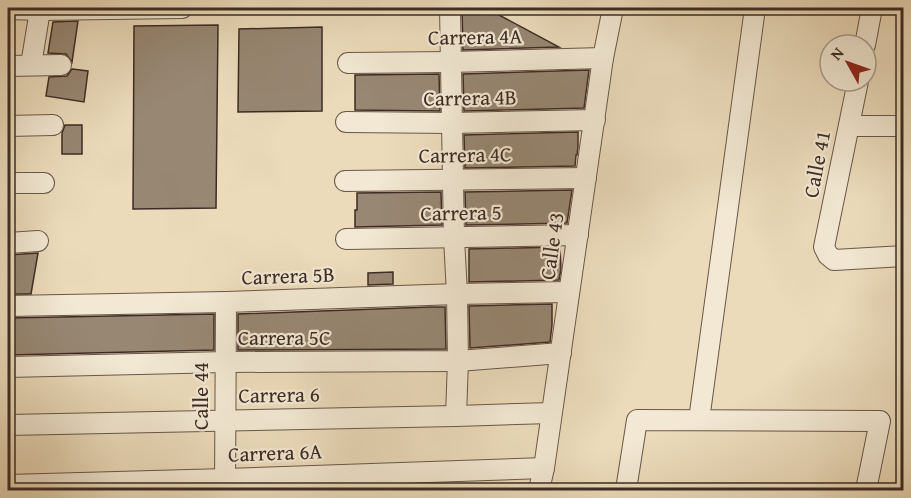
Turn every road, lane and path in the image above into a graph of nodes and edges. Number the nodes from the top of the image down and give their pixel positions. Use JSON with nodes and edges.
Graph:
{"nodes":[{"id":1,"x":182,"y":8,"type":"edge"},
{"id":2,"x":450,"y":8,"type":"edge"},
{"id":3,"x":613,"y":8,"type":"edge"},
{"id":4,"x":755,"y":8,"type":"edge"},
{"id":5,"x":872,"y":8,"type":"edge"},
{"id":6,"x":8,"y":9,"type":"edge"},
{"id":7,"x":40,"y":10,"type":"junction"},
{"id":8,"x":867,"y":33,"type":"edge"},
{"id":9,"x":603,"y":58,"type":"junction"},
{"id":10,"x":450,"y":62,"type":"junction"},
{"id":11,"x":348,"y":63,"type":"dead end"},
{"id":12,"x":31,"y":65,"type":"junction"},
{"id":13,"x":61,"y":65,"type":"dead end"},
{"id":14,"x":8,"y":66,"type":"edge"},
{"id":15,"x":856,"y":93,"type":"edge"},
{"id":16,"x":595,"y":120,"type":"junction"},
{"id":17,"x":346,"y":122,"type":"dead end"},
{"id":18,"x":452,"y":123,"type":"junction"},
{"id":19,"x":53,"y":125,"type":"dead end"},
{"id":20,"x":8,"y":126,"type":"edge"},
{"id":21,"x":849,"y":126,"type":"junction"},
{"id":22,"x":903,"y":126,"type":"edge"},
{"id":23,"x":586,"y":178,"type":"junction"},
{"id":24,"x":453,"y":179,"type":"junction"},
{"id":25,"x":345,"y":181,"type":"dead end"},
{"id":26,"x":8,"y":183,"type":"edge"},
{"id":27,"x":44,"y":183,"type":"dead end"},
{"id":28,"x":578,"y":235,"type":"junction"},
{"id":29,"x":454,"y":238,"type":"junction"},
{"id":30,"x":346,"y":239,"type":"dead end"},
{"id":31,"x":38,"y":241,"type":"dead end"},
{"id":32,"x":8,"y":243,"type":"edge"},
{"id":33,"x":903,"y":255,"type":"edge"},
{"id":34,"x":569,"y":292,"type":"junction"},
{"id":35,"x":457,"y":294,"type":"junction"},
{"id":36,"x":226,"y":302,"type":"junction"},
{"id":37,"x":8,"y":306,"type":"edge"},
{"id":38,"x":561,"y":353,"type":"junction"},
{"id":39,"x":458,"y":361,"type":"junction"},
{"id":40,"x":225,"y":362,"type":"junction"},
{"id":41,"x":8,"y":367,"type":"edge"},
{"id":42,"x":551,"y":412,"type":"junction"},
{"id":43,"x":456,"y":416,"type":"junction"},
{"id":44,"x":225,"y":420,"type":"junction"},
{"id":45,"x":699,"y":420,"type":"junction"},
{"id":46,"x":8,"y":425,"type":"edge"},
{"id":47,"x":544,"y":468,"type":"junction"},
{"id":48,"x":8,"y":485,"type":"edge"},
{"id":49,"x":225,"y":485,"type":"edge"},
{"id":50,"x":539,"y":490,"type":"edge"},
{"id":51,"x":626,"y":490,"type":"edge"},
{"id":52,"x":866,"y":490,"type":"edge"}],
"edges":[{"from":1,"to":7,"type":"street"},
{"from":2,"to":10,"type":"street"},
{"from":3,"to":9,"type":"street","name":"Calle 43"},
{"from":4,"to":45,"type":"street"},
{"from":5,"to":8,"type":"street"},
{"from":6,"to":7,"type":"street"},
{"from":7,"to":12,"type":"street"},
{"from":9,"to":10,"type":"street","name":"Carrera 4A"},
{"from":9,"to":16,"type":"street","name":"Calle 43"},
{"from":10,"to":11,"type":"street","name":"Carrera 4A"},
{"from":10,"to":18,"type":"street"},
{"from":12,"to":13,"type":"street"},
{"from":12,"to":14,"type":"street"},
{"from":15,"to":21,"type":"street","name":"Calle 41"},
{"from":16,"to":18,"type":"street","name":"Carrera 4B"},
{"from":16,"to":23,"type":"street","name":"Calle 43"},
{"from":17,"to":18,"type":"street","name":"Carrera 4B"},
{"from":18,"to":24,"type":"street"},
{"from":19,"to":20,"type":"street"},
{"from":21,"to":22,"type":"street"},
{"from":21,"to":33,"type":"street","name":"Calle 41"},
{"from":23,"to":24,"type":"street","name":"Carrera 4C"},
{"from":23,"to":28,"type":"street","name":"Calle 43"},
{"from":24,"to":25,"type":"street","name":"Carrera 4C"},
{"from":24,"to":29,"type":"street"},
{"from":26,"to":27,"type":"street"},
{"from":28,"to":29,"type":"street","name":"Carrera 5"},
{"from":28,"to":34,"type":"street","name":"Calle 43"},
{"from":29,"to":30,"type":"street","name":"Carrera 5"},
{"from":29,"to":35,"type":"street"},
{"from":31,"to":32,"type":"street"},
{"from":34,"to":35,"type":"street","name":"Carrera 5B"},
{"from":34,"to":38,"type":"street","name":"Calle 43"},
{"from":35,"to":36,"type":"street","name":"Carrera 5B"},
{"from":35,"to":39,"type":"street"},
{"from":36,"to":37,"type":"street","name":"Carrera 5B"},
{"from":36,"to":40,"type":"street","name":"Calle 44"},
{"from":38,"to":39,"type":"street","name":"Carrera 5C"},
{"from":38,"to":42,"type":"street","name":"Calle 43"},
{"from":39,"to":40,"type":"street","name":"Carrera 5C"},
{"from":39,"to":43,"type":"street"},
{"from":40,"to":41,"type":"street","name":"Carrera 5C"},
{"from":40,"to":44,"type":"street","name":"Calle 44"},
{"from":42,"to":43,"type":"street","name":"Carrera 6"},
{"from":42,"to":47,"type":"street","name":"Calle 43"},
{"from":43,"to":44,"type":"street","name":"Carrera 6"},
{"from":44,"to":46,"type":"street","name":"Carrera 6"},
{"from":44,"to":49,"type":"street","name":"Calle 44"},
{"from":45,"to":51,"type":"street"},
{"from":45,"to":52,"type":"street"},
{"from":47,"to":49,"type":"street","name":"Carrera 6A"},
{"from":47,"to":50,"type":"street","name":"Calle 43"},
{"from":48,"to":49,"type":"street","name":"Carrera 6A"}]}
